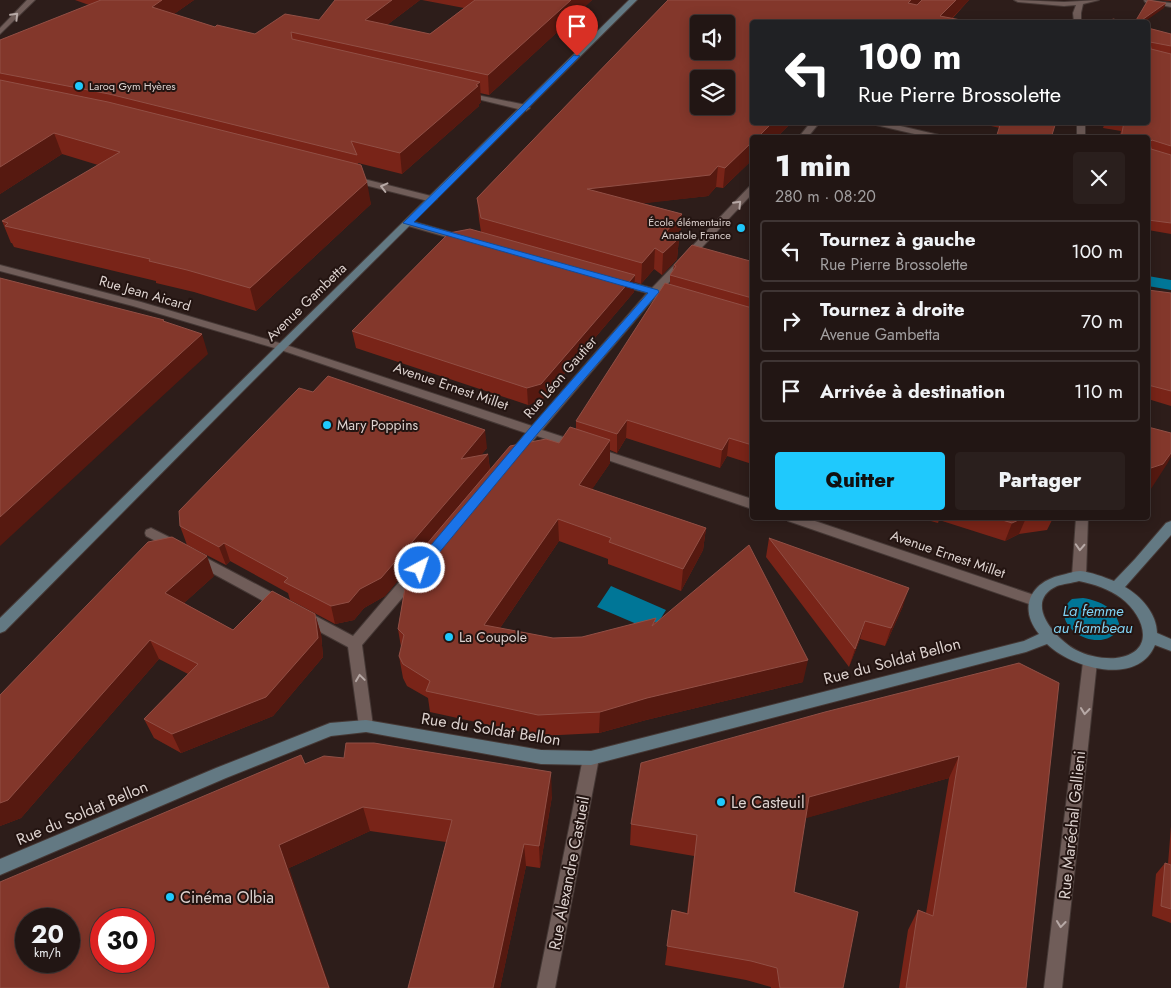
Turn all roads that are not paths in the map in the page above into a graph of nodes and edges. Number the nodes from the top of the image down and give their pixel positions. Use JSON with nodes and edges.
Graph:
{"nodes":[{"id":1,"x":30,"y":0,"type":"edge"},
{"id":2,"x":633,"y":0,"type":"edge"},
{"id":3,"x":1018,"y":0,"type":"edge"},
{"id":4,"x":1095,"y":0,"type":"edge"},
{"id":5,"x":1148,"y":0,"type":"edge"},
{"id":6,"x":1080,"y":1,"type":"edge"},
{"id":7,"x":1171,"y":5,"type":"edge"},
{"id":8,"x":1078,"y":20,"type":"edge"},
{"id":9,"x":0,"y":32,"type":"edge"},
{"id":10,"x":456,"y":92,"type":"edge"},
{"id":11,"x":526,"y":108,"type":"junction"},
{"id":12,"x":813,"y":125,"type":"edge"},
{"id":13,"x":882,"y":125,"type":"edge"},
{"id":14,"x":805,"y":135,"type":"edge"},
{"id":15,"x":933,"y":135,"type":"edge"},
{"id":16,"x":340,"y":176,"type":"edge"},
{"id":17,"x":750,"y":191,"type":"edge"},
{"id":18,"x":432,"y":199,"type":"junction"},
{"id":19,"x":408,"y":223,"type":"junction"},
{"id":20,"x":478,"y":243,"type":"edge"},
{"id":21,"x":0,"y":268,"type":"edge"},
{"id":22,"x":608,"y":279,"type":"edge"},
{"id":23,"x":654,"y":292,"type":"junction"},
{"id":24,"x":670,"y":297,"type":"edge"},
{"id":25,"x":282,"y":346,"type":"junction"},
{"id":26,"x":534,"y":431,"type":"junction"},
{"id":27,"x":508,"y":462,"type":"edge"},
{"id":28,"x":750,"y":503,"type":"edge"},
{"id":29,"x":799,"y":520,"type":"edge"},
{"id":30,"x":1082,"y":520,"type":"edge"},
{"id":31,"x":1171,"y":526,"type":"edge"},
{"id":32,"x":151,"y":533,"type":"dead end"},
{"id":33,"x":426,"y":560,"type":"edge"},
{"id":34,"x":1079,"y":576,"type":"junction"},
{"id":35,"x":1116,"y":587,"type":"junction"},
{"id":36,"x":1035,"y":601,"type":"junction"},
{"id":37,"x":0,"y":627,"type":"edge"},
{"id":38,"x":1048,"y":637,"type":"junction"},
{"id":39,"x":1151,"y":637,"type":"junction"},
{"id":40,"x":355,"y":644,"type":"junction"},
{"id":41,"x":1171,"y":645,"type":"edge"},
{"id":42,"x":1090,"y":662,"type":"junction"},
{"id":43,"x":366,"y":726,"type":"junction"},
{"id":44,"x":591,"y":758,"type":"junction"},
{"id":45,"x":0,"y":867,"type":"edge"},
{"id":46,"x":546,"y":988,"type":"edge"},
{"id":47,"x":1054,"y":988,"type":"edge"}],
"edges":[{"from":9,"to":1,"type":"street","one_way":true},
{"from":2,"to":11,"type":"main road","name":"Avenue Gambetta"},
{"from":3,"to":6,"type":"street"},
{"from":4,"to":6,"type":"street"},
{"from":5,"to":7,"type":"street"},
{"from":6,"to":8,"type":"street"},
{"from":10,"to":11,"type":"street"},
{"from":11,"to":18,"type":"main road","name":"Avenue Gambetta"},
{"from":12,"to":14,"type":"street"},
{"from":13,"to":15,"type":"street"},
{"from":18,"to":16,"type":"street","one_way":true},
{"from":23,"to":17,"type":"street","name":"Rue Léon Gautier","one_way":true},
{"from":18,"to":19,"type":"main road","name":"Avenue Gambetta"},
{"from":19,"to":20,"type":"street"},
{"from":19,"to":25,"type":"main road","name":"Avenue Gambetta"},
{"from":21,"to":25,"type":"street","name":"Rue Jean Aicard"},
{"from":22,"to":23,"type":"street"},
{"from":23,"to":24,"type":"street"},
{"from":23,"to":26,"type":"street","name":"Rue Léon Gautier"},
{"from":25,"to":26,"type":"street","name":"Avenue Ernest Millet"},
{"from":25,"to":37,"type":"main road","name":"Avenue Gambetta"},
{"from":26,"to":27,"type":"street","name":"Rue Léon Gautier"},
{"from":26,"to":28,"type":"street","name":"Avenue Ernest Millet"},
{"from":29,"to":36,"type":"street","name":"Avenue Ernest Millet"},
{"from":30,"to":34,"type":"street","one_way":true},
{"from":31,"to":35,"type":"main road"},
{"from":32,"to":40,"type":"street"},
{"from":33,"to":40,"type":"street"},
{"from":34,"to":35,"type":"main road"},
{"from":34,"to":36,"type":"main road"},
{"from":35,"to":39,"type":"main road"},
{"from":36,"to":38,"type":"main road"},
{"from":38,"to":42,"type":"main road"},
{"from":38,"to":44,"type":"main road","name":"Rue du Soldat Bellon"},
{"from":39,"to":41,"type":"main road"},
{"from":39,"to":42,"type":"main road"},
{"from":43,"to":40,"type":"street","one_way":true},
{"from":42,"to":47,"type":"street","name":"Rue Maréchal Gallieni","one_way":true},
{"from":43,"to":44,"type":"main road","name":"Rue du Soldat Bellon"},
{"from":43,"to":45,"type":"main road","name":"Rue du Soldat Bellon"},
{"from":44,"to":46,"type":"street","name":"Rue Alexandre Castueil"}]}
